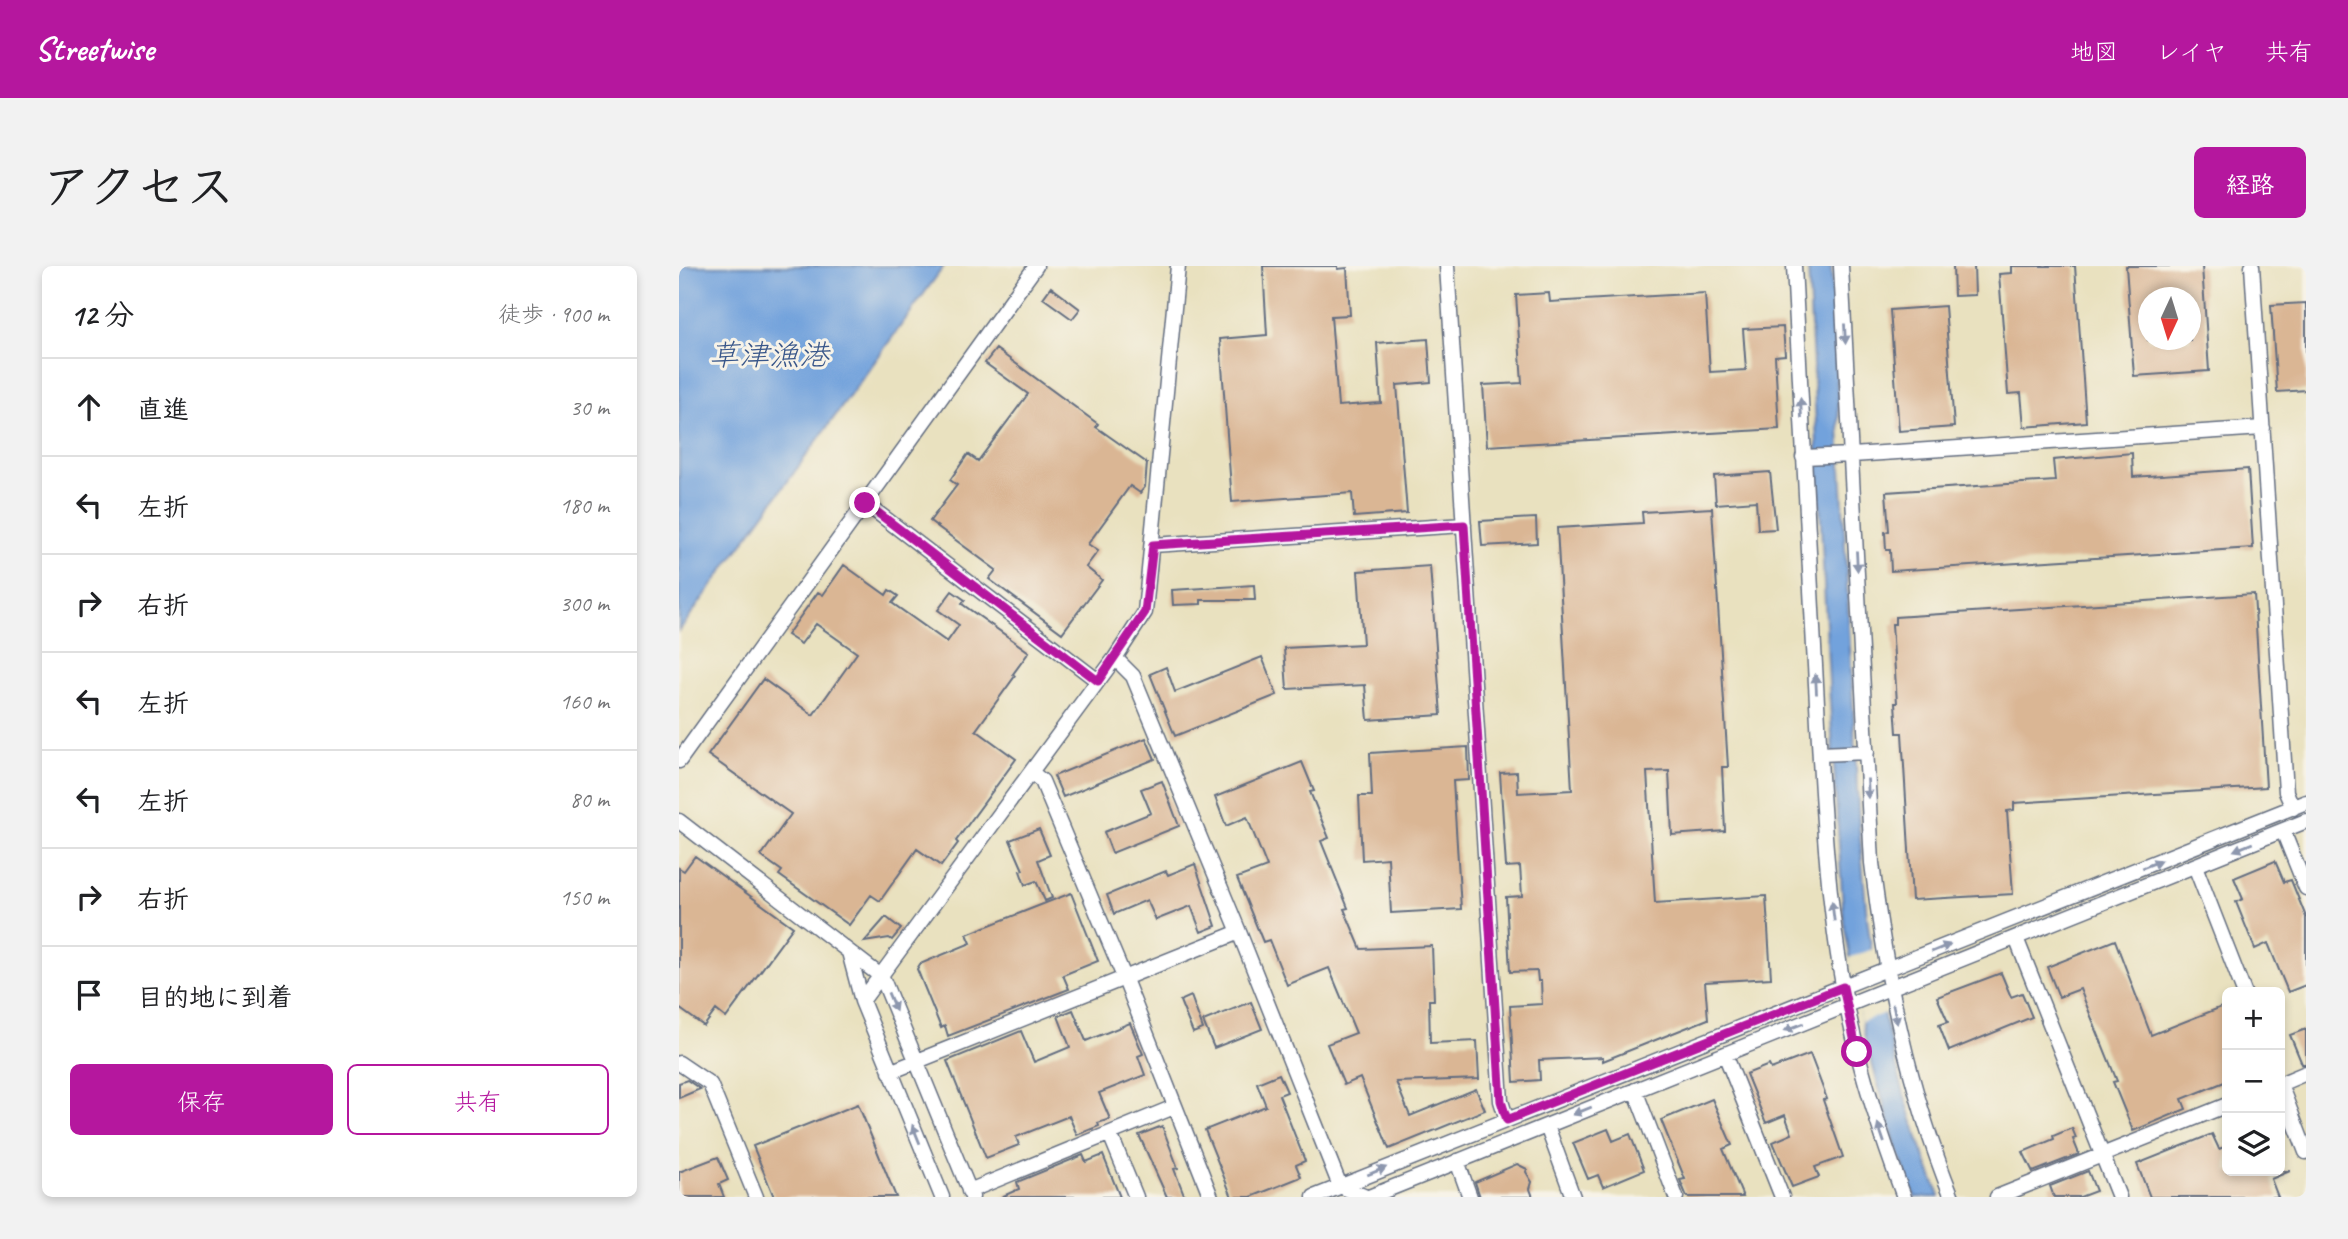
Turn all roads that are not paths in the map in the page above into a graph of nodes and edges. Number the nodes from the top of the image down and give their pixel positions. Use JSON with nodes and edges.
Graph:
{"nodes":[{"id":1,"x":1036,"y":266,"type":"edge"},
{"id":2,"x":1178,"y":266,"type":"edge"},
{"id":3,"x":1447,"y":266,"type":"edge"},
{"id":4,"x":1794,"y":266,"type":"edge"},
{"id":5,"x":1841,"y":266,"type":"edge"},
{"id":6,"x":2252,"y":266,"type":"edge"},
{"id":7,"x":2263,"y":428,"type":"junction"},
{"id":8,"x":1808,"y":456,"type":"junction"},
{"id":9,"x":1848,"y":456,"type":"junction"},
{"id":10,"x":865,"y":503,"type":"junction"},
{"id":11,"x":1464,"y":525,"type":"junction"},
{"id":12,"x":1153,"y":545,"type":"junction"},
{"id":13,"x":1115,"y":658,"type":"junction"},
{"id":14,"x":1098,"y":681,"type":"junction"},
{"id":15,"x":1862,"y":752,"type":"junction"},
{"id":16,"x":1825,"y":754,"type":"junction"},
{"id":17,"x":679,"y":761,"type":"edge"},
{"id":18,"x":1031,"y":772,"type":"junction"},
{"id":19,"x":2299,"y":805,"type":"edge"},
{"id":20,"x":679,"y":821,"type":"edge"},
{"id":21,"x":2306,"y":821,"type":"edge"},
{"id":22,"x":2283,"y":831,"type":"junction"},
{"id":23,"x":2195,"y":866,"type":"junction"},
{"id":24,"x":2306,"y":888,"type":"edge"},
{"id":25,"x":1239,"y":932,"type":"junction"},
{"id":26,"x":2016,"y":938,"type":"junction"},
{"id":27,"x":849,"y":952,"type":"junction"},
{"id":28,"x":1882,"y":972,"type":"junction"},
{"id":29,"x":882,"y":977,"type":"junction"},
{"id":30,"x":1124,"y":977,"type":"junction"},
{"id":31,"x":1849,"y":985,"type":"junction"},
{"id":32,"x":2241,"y":987,"type":"edge"},
{"id":33,"x":1885,"y":990,"type":"junction"},
{"id":34,"x":862,"y":1001,"type":"junction"},
{"id":35,"x":1852,"y":1003,"type":"junction"},
{"id":36,"x":1725,"y":1054,"type":"junction"},
{"id":37,"x":917,"y":1061,"type":"junction"},
{"id":38,"x":679,"y":1063,"type":"edge"},
{"id":39,"x":890,"y":1072,"type":"junction"},
{"id":40,"x":2306,"y":1073,"type":"edge"},
{"id":41,"x":2285,"y":1082,"type":"edge"},
{"id":42,"x":1635,"y":1090,"type":"junction"},
{"id":43,"x":2285,"y":1097,"type":"edge"},
{"id":44,"x":1174,"y":1107,"type":"junction"},
{"id":45,"x":2222,"y":1107,"type":"edge"},
{"id":46,"x":1507,"y":1120,"type":"junction"},
{"id":47,"x":1547,"y":1126,"type":"junction"},
{"id":48,"x":1110,"y":1134,"type":"junction"},
{"id":49,"x":2306,"y":1152,"type":"edge"},
{"id":50,"x":2102,"y":1155,"type":"junction"},
{"id":51,"x":1457,"y":1161,"type":"junction"},
{"id":52,"x":1340,"y":1186,"type":"junction"},
{"id":53,"x":970,"y":1194,"type":"edge"},
{"id":54,"x":756,"y":1197,"type":"edge"},
{"id":55,"x":939,"y":1197,"type":"edge"},
{"id":56,"x":1136,"y":1197,"type":"edge"},
{"id":57,"x":1211,"y":1197,"type":"edge"},
{"id":58,"x":1314,"y":1197,"type":"edge"},
{"id":59,"x":1368,"y":1197,"type":"edge"},
{"id":60,"x":1471,"y":1197,"type":"edge"},
{"id":61,"x":1573,"y":1197,"type":"edge"},
{"id":62,"x":1676,"y":1197,"type":"edge"},
{"id":63,"x":1781,"y":1197,"type":"edge"},
{"id":64,"x":1905,"y":1197,"type":"edge"},
{"id":65,"x":1952,"y":1197,"type":"edge"},
{"id":66,"x":1997,"y":1197,"type":"edge"},
{"id":67,"x":2119,"y":1197,"type":"edge"}],
"edges":[{"from":1,"to":10,"type":"street"},
{"from":2,"to":12,"type":"street"},
{"from":3,"to":11,"type":"street"},
{"from":8,"to":4,"type":"street","one_way":true},
{"from":5,"to":9,"type":"street","one_way":true},
{"from":6,"to":7,"type":"street"},
{"from":7,"to":9,"type":"street"},
{"from":7,"to":19,"type":"street"},
{"from":8,"to":9,"type":"street"},
{"from":16,"to":8,"type":"street","one_way":true},
{"from":9,"to":15,"type":"street","one_way":true},
{"from":10,"to":14,"type":"street"},
{"from":10,"to":17,"type":"street"},
{"from":11,"to":12,"type":"street"},
{"from":11,"to":46,"type":"street"},
{"from":12,"to":13,"type":"street"},
{"from":13,"to":14,"type":"street"},
{"from":13,"to":25,"type":"street"},
{"from":14,"to":18,"type":"street"},
{"from":15,"to":16,"type":"street"},
{"from":15,"to":28,"type":"street","one_way":true},
{"from":31,"to":16,"type":"street","one_way":true},
{"from":18,"to":29,"type":"street"},
{"from":18,"to":30,"type":"street"},
{"from":28,"to":19,"type":"street","one_way":true},
{"from":20,"to":27,"type":"street"},
{"from":21,"to":22,"type":"street"},
{"from":22,"to":23,"type":"street","one_way":true},
{"from":22,"to":24,"type":"street"},
{"from":23,"to":26,"type":"street"},
{"from":23,"to":32,"type":"street"},
{"from":25,"to":30,"type":"street"},
{"from":25,"to":52,"type":"street"},
{"from":26,"to":33,"type":"street"},
{"from":26,"to":50,"type":"street"},
{"from":27,"to":29,"type":"street"},
{"from":27,"to":34,"type":"street"},
{"from":28,"to":31,"type":"street"},
{"from":28,"to":33,"type":"street"},
{"from":29,"to":34,"type":"street"},
{"from":29,"to":37,"type":"street","one_way":true},
{"from":30,"to":37,"type":"street"},
{"from":30,"to":44,"type":"street"},
{"from":31,"to":35,"type":"street"},
{"from":31,"to":46,"type":"street"},
{"from":33,"to":35,"type":"street"},
{"from":33,"to":65,"type":"street","one_way":true},
{"from":34,"to":39,"type":"street"},
{"from":35,"to":36,"type":"street","one_way":true},
{"from":64,"to":35,"type":"street","one_way":true},
{"from":36,"to":42,"type":"street"},
{"from":36,"to":63,"type":"street"},
{"from":37,"to":39,"type":"street"},
{"from":37,"to":53,"type":"street"},
{"from":38,"to":54,"type":"street"},
{"from":55,"to":39,"type":"street","one_way":true},
{"from":40,"to":41,"type":"street"},
{"from":42,"to":47,"type":"street","one_way":true},
{"from":42,"to":62,"type":"street"},
{"from":43,"to":49,"type":"street"},
{"from":44,"to":48,"type":"street"},
{"from":44,"to":57,"type":"street"},
{"from":45,"to":50,"type":"street"},
{"from":52,"to":46,"type":"street","one_way":true},
{"from":47,"to":51,"type":"street"},
{"from":47,"to":61,"type":"street"},
{"from":48,"to":53,"type":"street"},
{"from":48,"to":56,"type":"street"},
{"from":50,"to":66,"type":"street"},
{"from":50,"to":67,"type":"street"},
{"from":51,"to":59,"type":"street"},
{"from":51,"to":60,"type":"street"},
{"from":52,"to":58,"type":"street"},
{"from":52,"to":59,"type":"street"}]}
